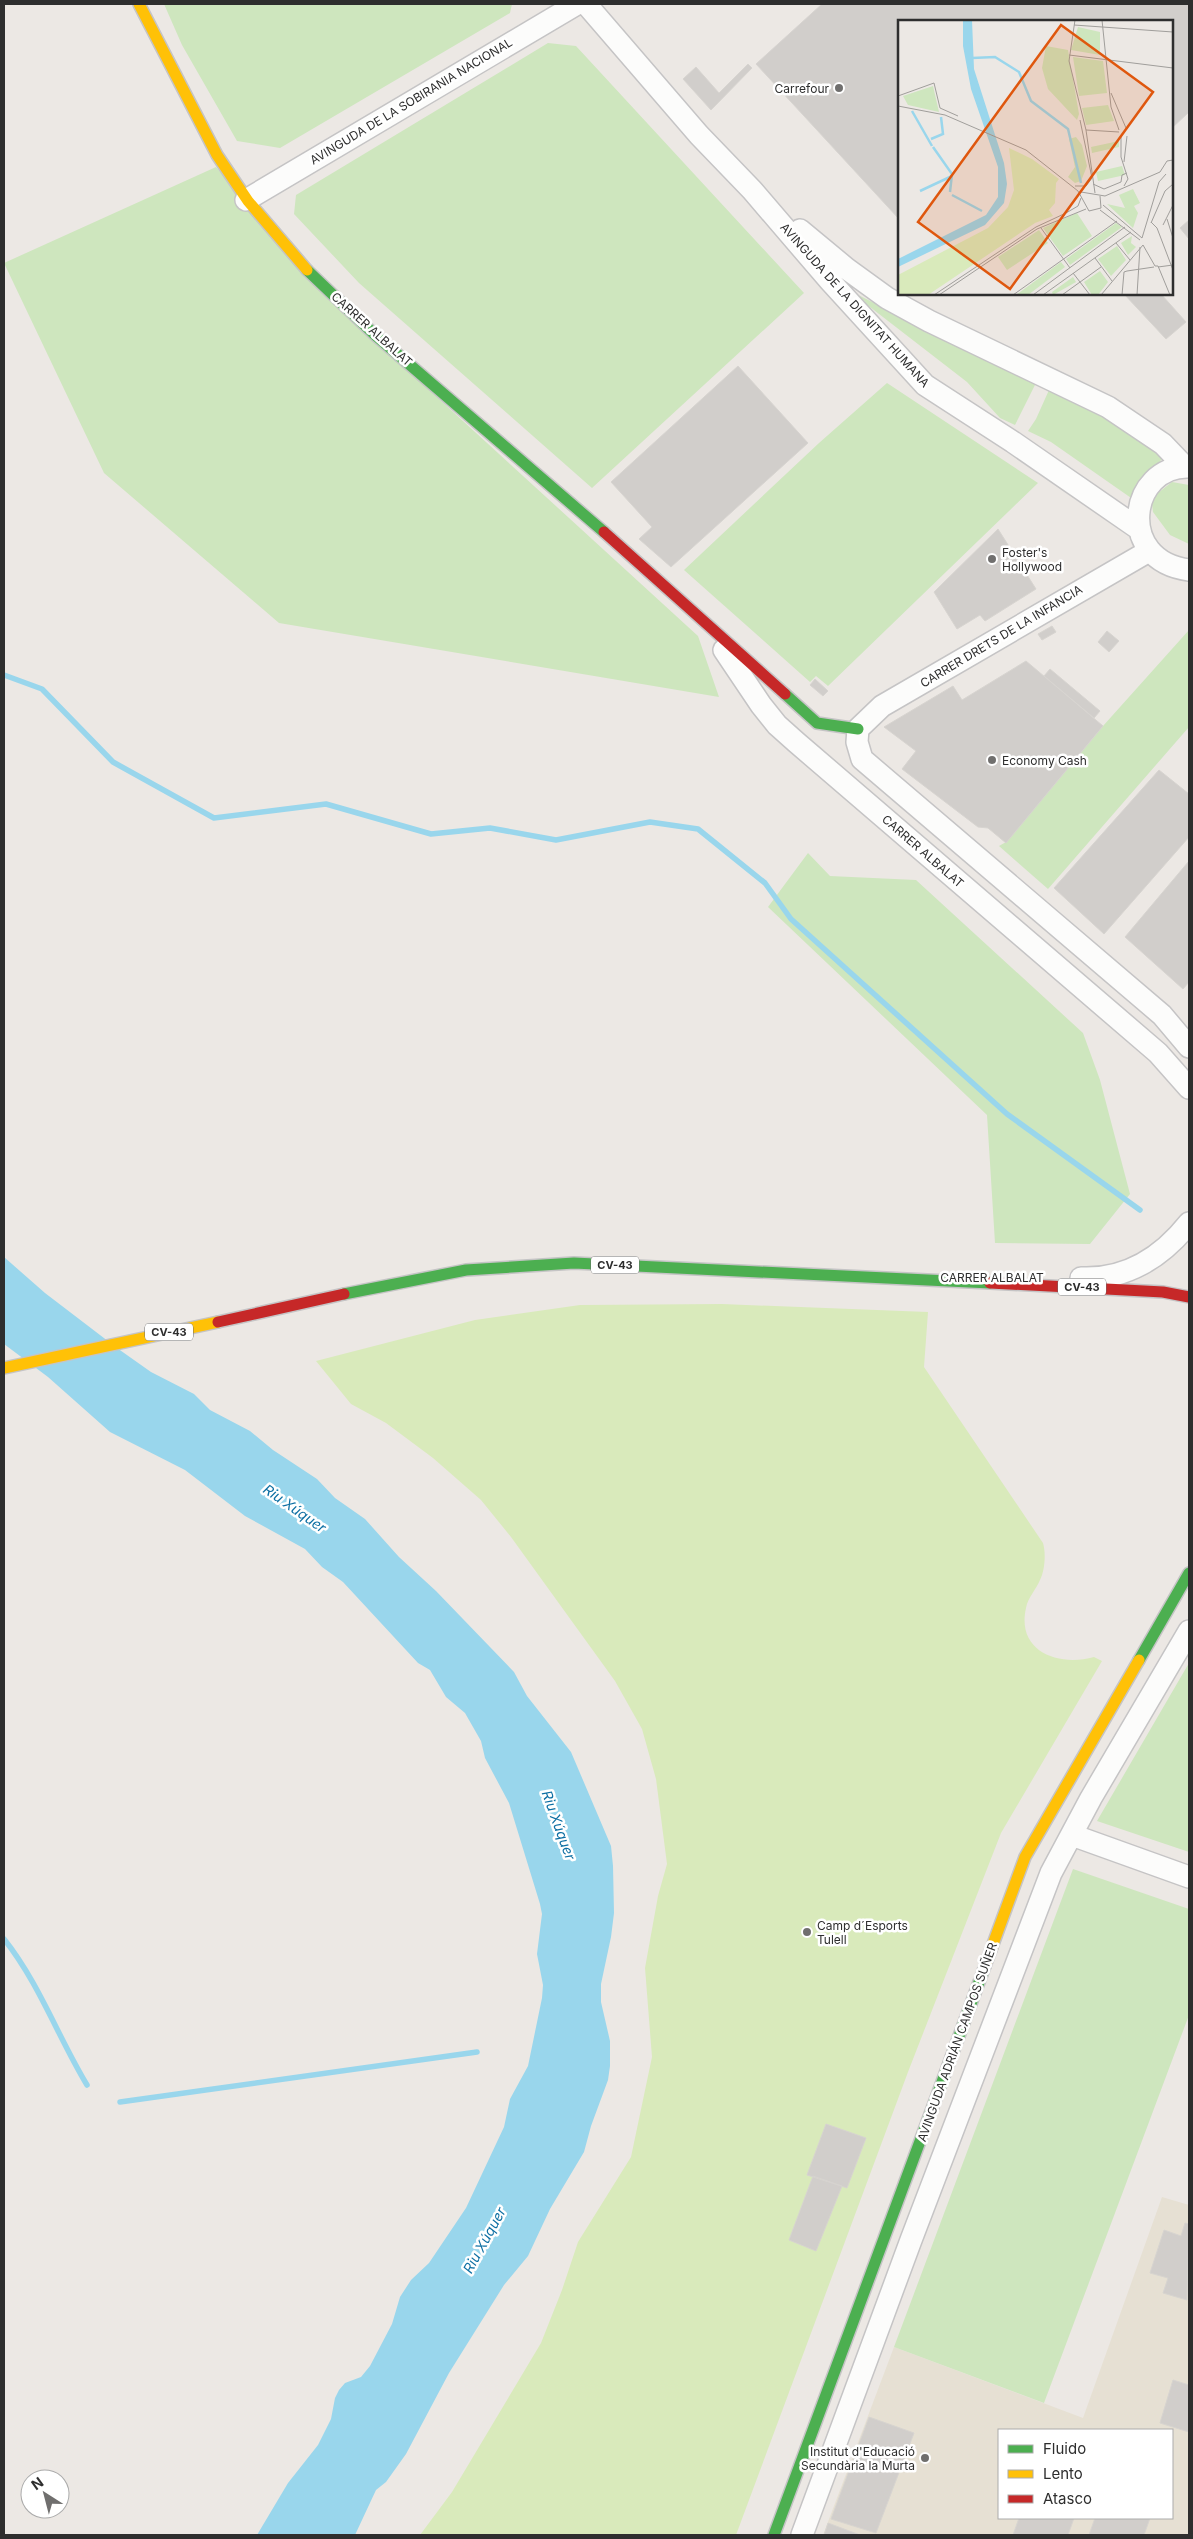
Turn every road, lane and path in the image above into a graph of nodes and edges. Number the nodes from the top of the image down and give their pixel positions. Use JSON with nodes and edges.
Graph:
{"nodes":[{"id":1,"x":139,"y":4,"type":"edge"},
{"id":2,"x":577,"y":4,"type":"edge"},
{"id":3,"x":586,"y":4,"type":"edge"},
{"id":4,"x":752,"y":190,"type":"junction"},
{"id":5,"x":246,"y":200,"type":"junction"},
{"id":6,"x":1188,"y":460,"type":"edge"},
{"id":7,"x":1139,"y":529,"type":"junction"},
{"id":8,"x":1149,"y":551,"type":"junction"},
{"id":9,"x":1189,"y":570,"type":"edge"},
{"id":10,"x":676,"y":596,"type":"junction"},
{"id":11,"x":858,"y":729,"type":"junction"},
{"id":12,"x":1189,"y":1047,"type":"edge"},
{"id":13,"x":1189,"y":1088,"type":"edge"},
{"id":14,"x":1189,"y":1223,"type":"edge"},
{"id":15,"x":897,"y":1278,"type":"junction"},
{"id":16,"x":1001,"y":1283,"type":"junction"},
{"id":17,"x":1189,"y":1289,"type":"edge"},
{"id":18,"x":1163,"y":1292,"type":"junction"},
{"id":19,"x":1189,"y":1296,"type":"edge"},
{"id":20,"x":1080,"y":1300,"type":"dead end"},
{"id":21,"x":4,"y":1368,"type":"edge"},
{"id":22,"x":1189,"y":1573,"type":"edge"},
{"id":23,"x":1189,"y":1631,"type":"edge"},
{"id":24,"x":1072,"y":1835,"type":"junction"},
{"id":25,"x":1189,"y":1876,"type":"edge"},
{"id":26,"x":774,"y":2535,"type":"edge"},
{"id":27,"x":802,"y":2535,"type":"edge"}],
"edges":[{"from":1,"to":5,"type":"street","name":"CARRER ALBALAT"},
{"from":2,"to":5,"type":"street","name":"AVINGUDA DE LA SOBIRANIA NACIONAL"},
{"from":3,"to":4,"type":"street","name":"AVINGUDA DE LA DIGNITAT HUMANA"},
{"from":4,"to":6,"type":"street","name":"AVINGUDA DE LA DIGNITAT HUMANA"},
{"from":4,"to":7,"type":"street","name":"AVINGUDA DE LA DIGNITAT HUMANA"},
{"from":5,"to":10,"type":"street","name":"CARRER ALBALAT"},
{"from":6,"to":7,"type":"street"},
{"from":7,"to":8,"type":"street"},
{"from":8,"to":9,"type":"street"},
{"from":8,"to":11,"type":"street","name":"CARRER DRETS DE LA INFANCIA"},
{"from":10,"to":11,"type":"street","name":"CARRER ALBALAT"},
{"from":10,"to":13,"type":"street","name":"CARRER ALBALAT"},
{"from":11,"to":12,"type":"street"},
{"from":14,"to":15,"type":"street","name":"CARRER ALBALAT"},
{"from":15,"to":16,"type":"street","number":"CV-43"},
{"from":15,"to":21,"type":"street","number":"CV-43"},
{"from":16,"to":18,"type":"street","number":"CV-43"},
{"from":16,"to":20,"type":"street"},
{"from":17,"to":18,"type":"street","number":"CV-43"},
{"from":18,"to":19,"type":"street","number":"CV-43"},
{"from":22,"to":26,"type":"street","name":"AVINGUDA ADRIÁN CAMPOS SUÑER"},
{"from":23,"to":24,"type":"street","name":"AVINGUDA ADRIÁN CAMPOS SUÑER"},
{"from":24,"to":25,"type":"street"},
{"from":24,"to":27,"type":"street","name":"AVINGUDA ADRIÁN CAMPOS SUÑER"}]}
